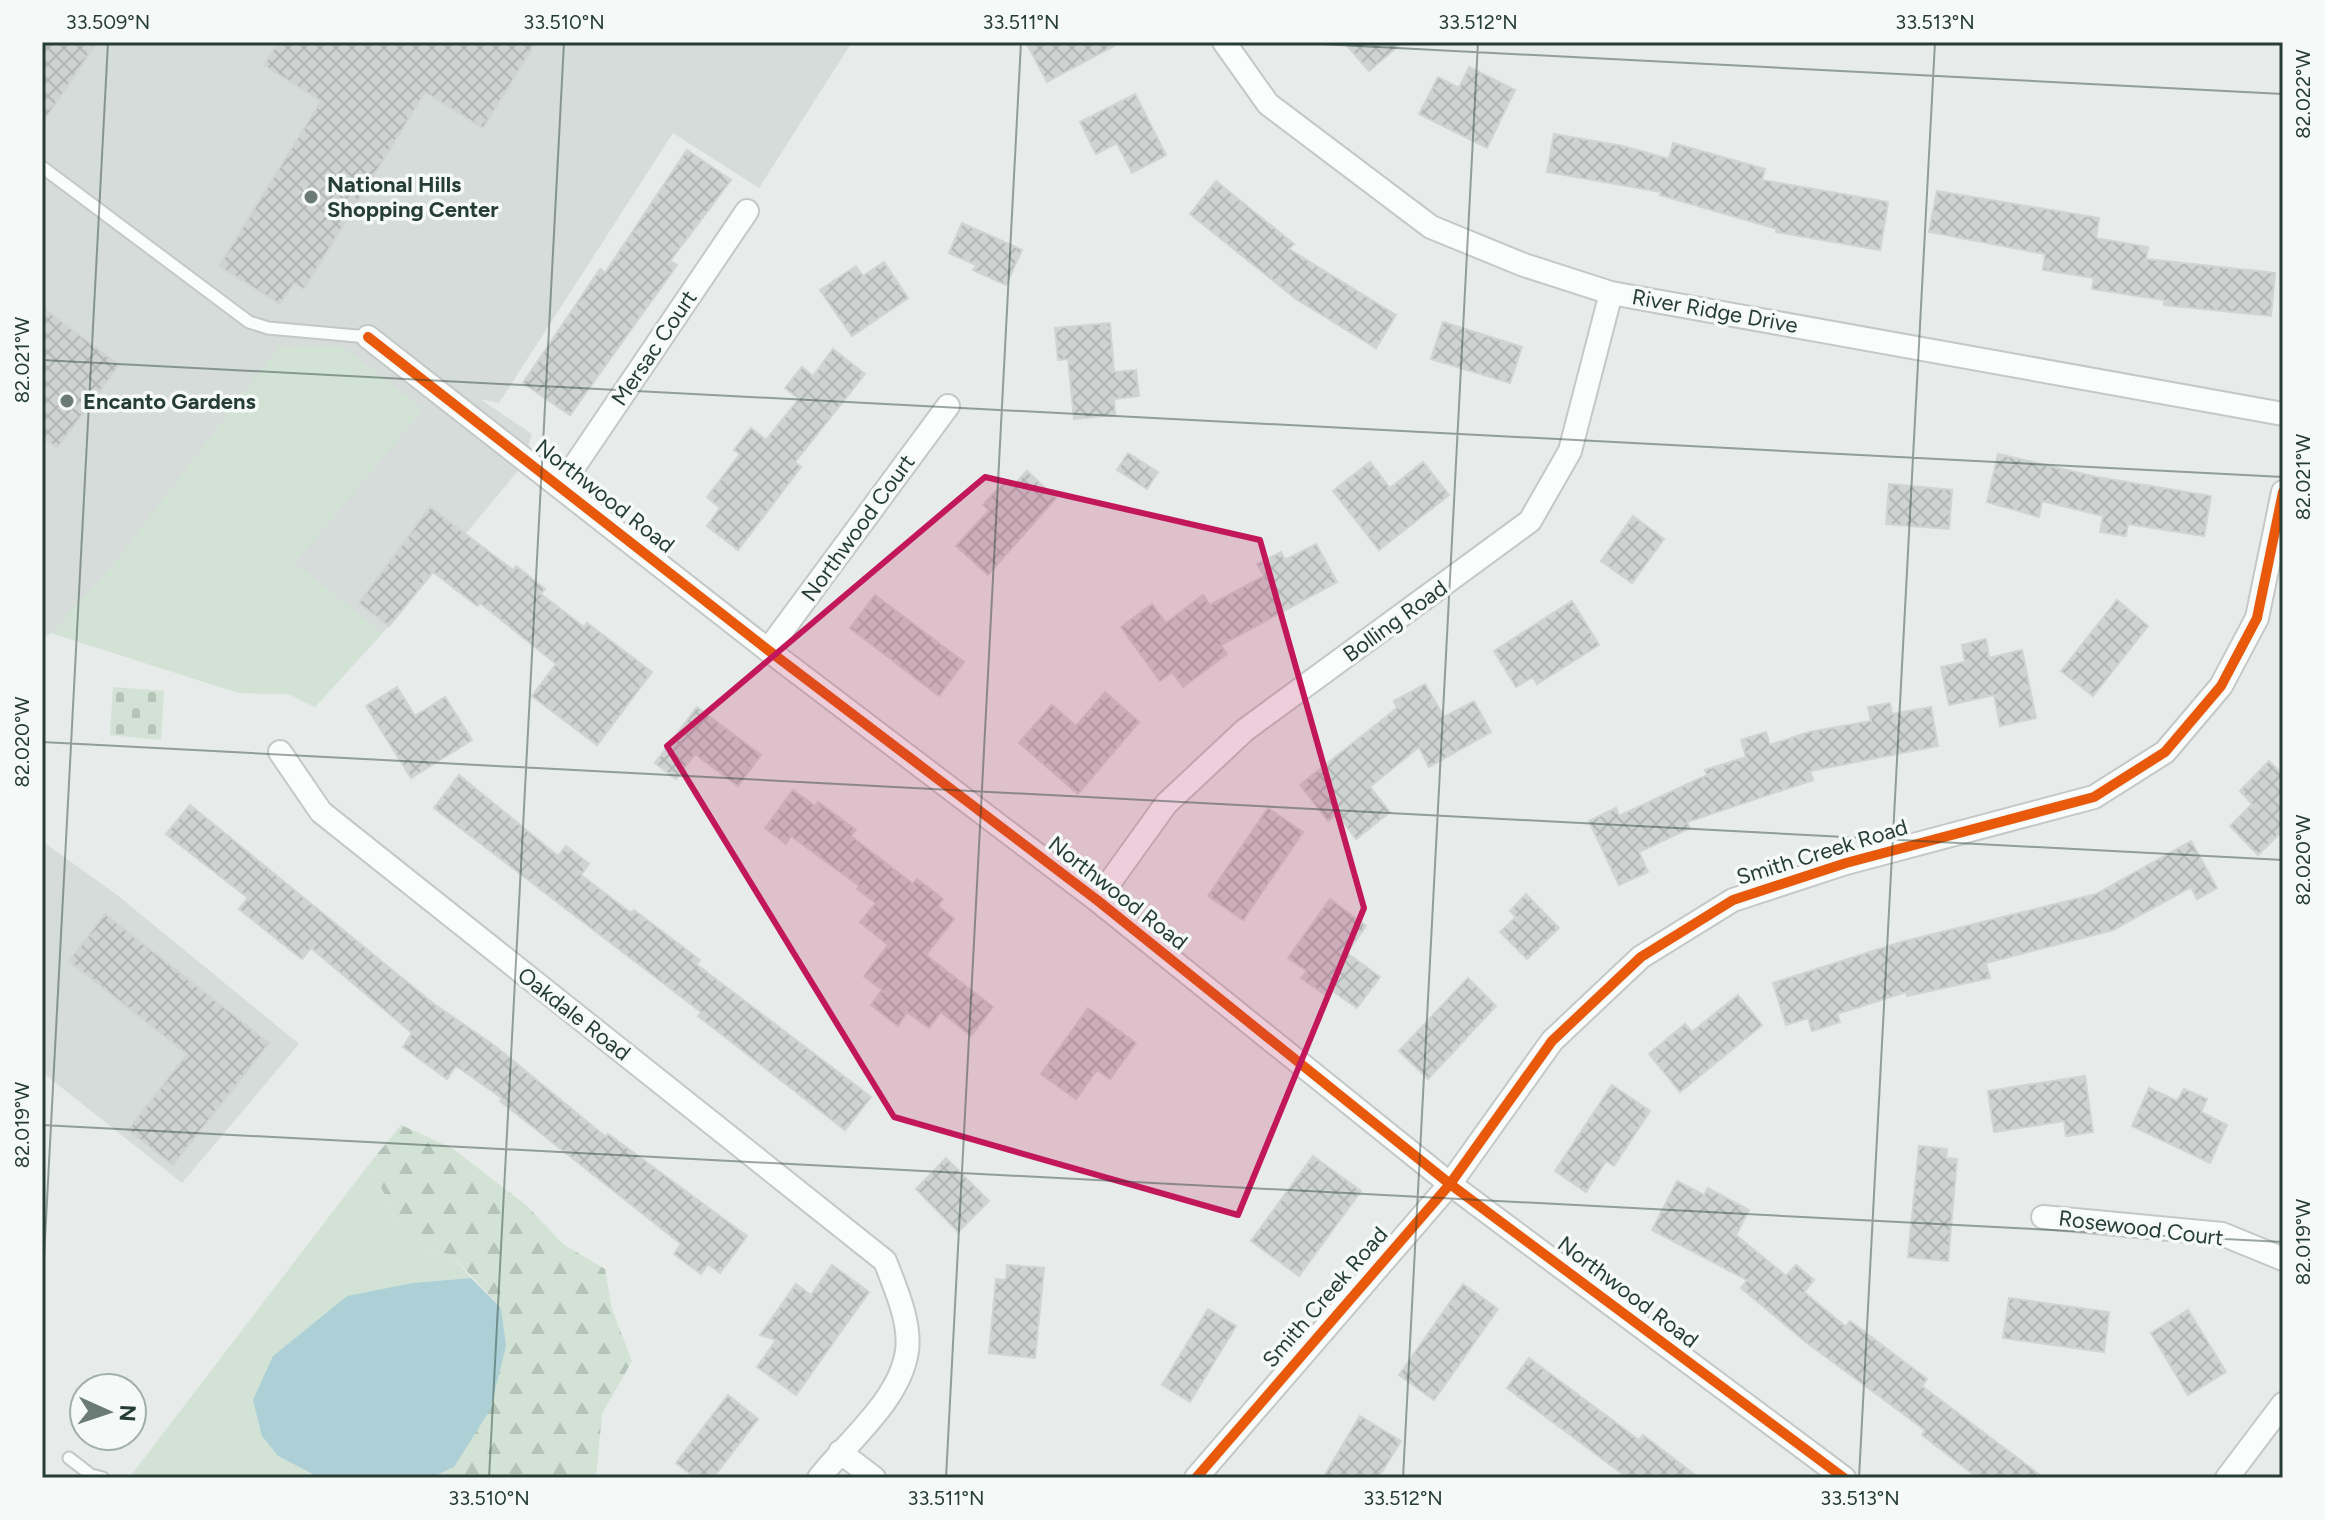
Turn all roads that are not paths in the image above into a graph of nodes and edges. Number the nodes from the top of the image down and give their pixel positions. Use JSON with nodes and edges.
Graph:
{"nodes":[{"id":1,"x":1224,"y":42,"type":"edge"},
{"id":2,"x":42,"y":167,"type":"edge"},
{"id":3,"x":747,"y":211,"type":"dead end"},
{"id":4,"x":1611,"y":293,"type":"junction"},
{"id":5,"x":368,"y":337,"type":"joint"},
{"id":6,"x":948,"y":406,"type":"dead end"},
{"id":7,"x":2283,"y":414,"type":"edge"},
{"id":8,"x":561,"y":486,"type":"junction"},
{"id":9,"x":2283,"y":492,"type":"edge"},
{"id":10,"x":768,"y":650,"type":"junction"},
{"id":11,"x":280,"y":752,"type":"dead end"},
{"id":12,"x":1097,"y":900,"type":"junction"},
{"id":13,"x":1450,"y":1184,"type":"junction"},
{"id":14,"x":2043,"y":1217,"type":"dead end"},
{"id":15,"x":2283,"y":1259,"type":"edge"},
{"id":16,"x":2283,"y":1404,"type":"edge"},
{"id":17,"x":840,"y":1452,"type":"junction"},
{"id":18,"x":69,"y":1458,"type":"dead end"},
{"id":19,"x":103,"y":1478,"type":"edge"},
{"id":20,"x":819,"y":1478,"type":"edge"},
{"id":21,"x":874,"y":1478,"type":"edge"},
{"id":22,"x":1196,"y":1478,"type":"edge"},
{"id":23,"x":1844,"y":1478,"type":"edge"},
{"id":24,"x":2227,"y":1478,"type":"edge"}],
"edges":[{"from":1,"to":4,"type":"street","name":"River Ridge Drive"},
{"from":2,"to":5,"type":"lane"},
{"from":3,"to":8,"type":"street","name":"Mersac Court"},
{"from":4,"to":7,"type":"street","name":"River Ridge Drive"},
{"from":4,"to":12,"type":"street","name":"Bolling Road"},
{"from":5,"to":8,"type":"street","name":"Northwood Road"},
{"from":6,"to":10,"type":"street","name":"Northwood Court"},
{"from":8,"to":10,"type":"street","name":"Northwood Road"},
{"from":9,"to":13,"type":"street","name":"Smith Creek Road"},
{"from":10,"to":12,"type":"street","name":"Northwood Road"},
{"from":11,"to":17,"type":"street","name":"Oakdale Road"},
{"from":12,"to":13,"type":"street","name":"Northwood Road"},
{"from":13,"to":22,"type":"street","name":"Smith Creek Road"},
{"from":13,"to":23,"type":"street","name":"Northwood Road"},
{"from":14,"to":15,"type":"street","name":"Rosewood Court"},
{"from":16,"to":24,"type":"street"},
{"from":17,"to":20,"type":"street"},
{"from":17,"to":21,"type":"street"},
{"from":18,"to":19,"type":"lane"}]}
